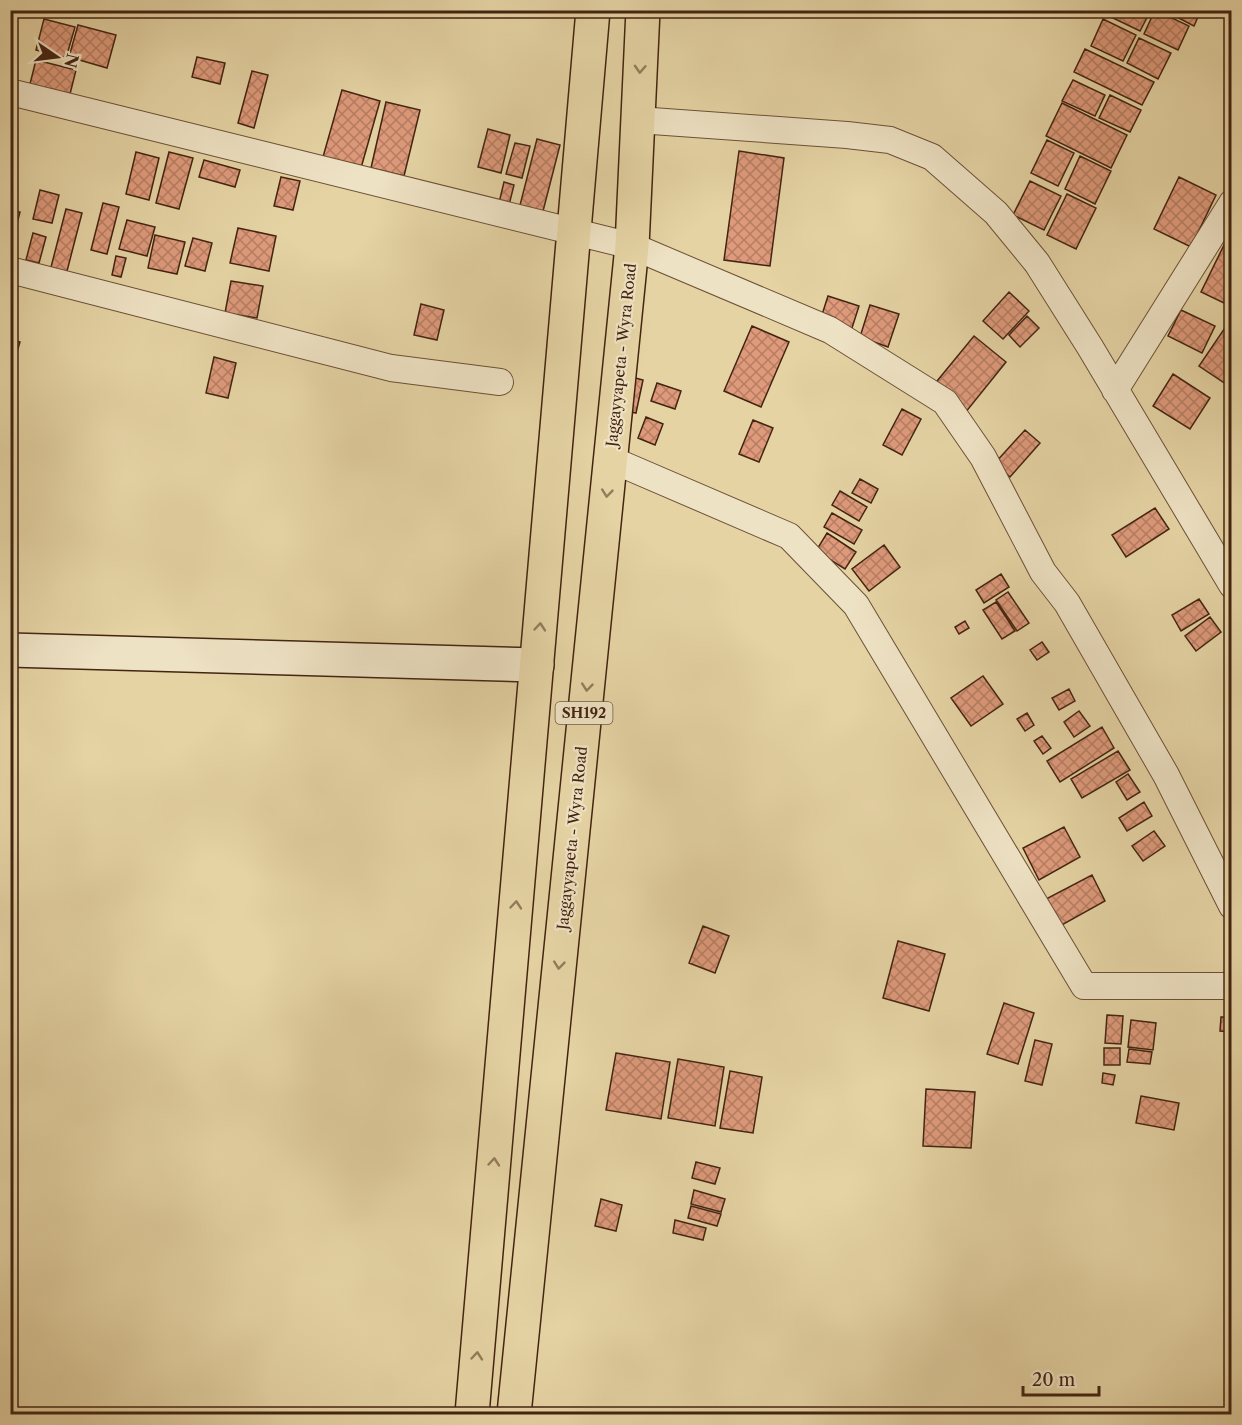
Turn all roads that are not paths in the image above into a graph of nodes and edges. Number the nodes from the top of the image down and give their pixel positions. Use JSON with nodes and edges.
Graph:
{"nodes":[{"id":1,"x":593,"y":10,"type":"edge"},
{"id":2,"x":643,"y":10,"type":"edge"},
{"id":3,"x":10,"y":92,"type":"edge"},
{"id":4,"x":638,"y":120,"type":"junction"},
{"id":5,"x":1232,"y":203,"type":"edge"},
{"id":6,"x":574,"y":232,"type":"junction"},
{"id":7,"x":632,"y":246,"type":"junction"},
{"id":8,"x":10,"y":270,"type":"edge"},
{"id":9,"x":500,"y":382,"type":"dead end"},
{"id":10,"x":1115,"y":390,"type":"junction"},
{"id":11,"x":610,"y":459,"type":"junction"},
{"id":12,"x":1232,"y":585,"type":"edge"},
{"id":13,"x":10,"y":650,"type":"edge"},
{"id":14,"x":537,"y":665,"type":"junction"},
{"id":15,"x":1232,"y":906,"type":"edge"},
{"id":16,"x":1232,"y":986,"type":"edge"},
{"id":17,"x":472,"y":1414,"type":"edge"},
{"id":18,"x":514,"y":1414,"type":"edge"}],
"edges":[{"from":1,"to":6,"type":"main road","number":"SH192"},
{"from":2,"to":4,"type":"main road","name":"Jaggayyapeta - Wyra Road","number":"SH192","one_way":true},
{"from":3,"to":6,"type":"street"},
{"from":4,"to":7,"type":"main road","name":"Jaggayyapeta - Wyra Road","number":"SH192"},
{"from":4,"to":10,"type":"street"},
{"from":5,"to":10,"type":"street"},
{"from":6,"to":7,"type":"street"},
{"from":14,"to":6,"type":"main road","number":"SH192","one_way":true},
{"from":7,"to":11,"type":"main road","name":"Jaggayyapeta - Wyra Road","number":"SH192"},
{"from":7,"to":15,"type":"street"},
{"from":8,"to":9,"type":"street"},
{"from":10,"to":12,"type":"street"},
{"from":11,"to":16,"type":"street"},
{"from":11,"to":18,"type":"main road","name":"Jaggayyapeta - Wyra Road","number":"SH192","one_way":true},
{"from":13,"to":14,"type":"street"},
{"from":17,"to":14,"type":"main road","number":"SH192","one_way":true}]}
